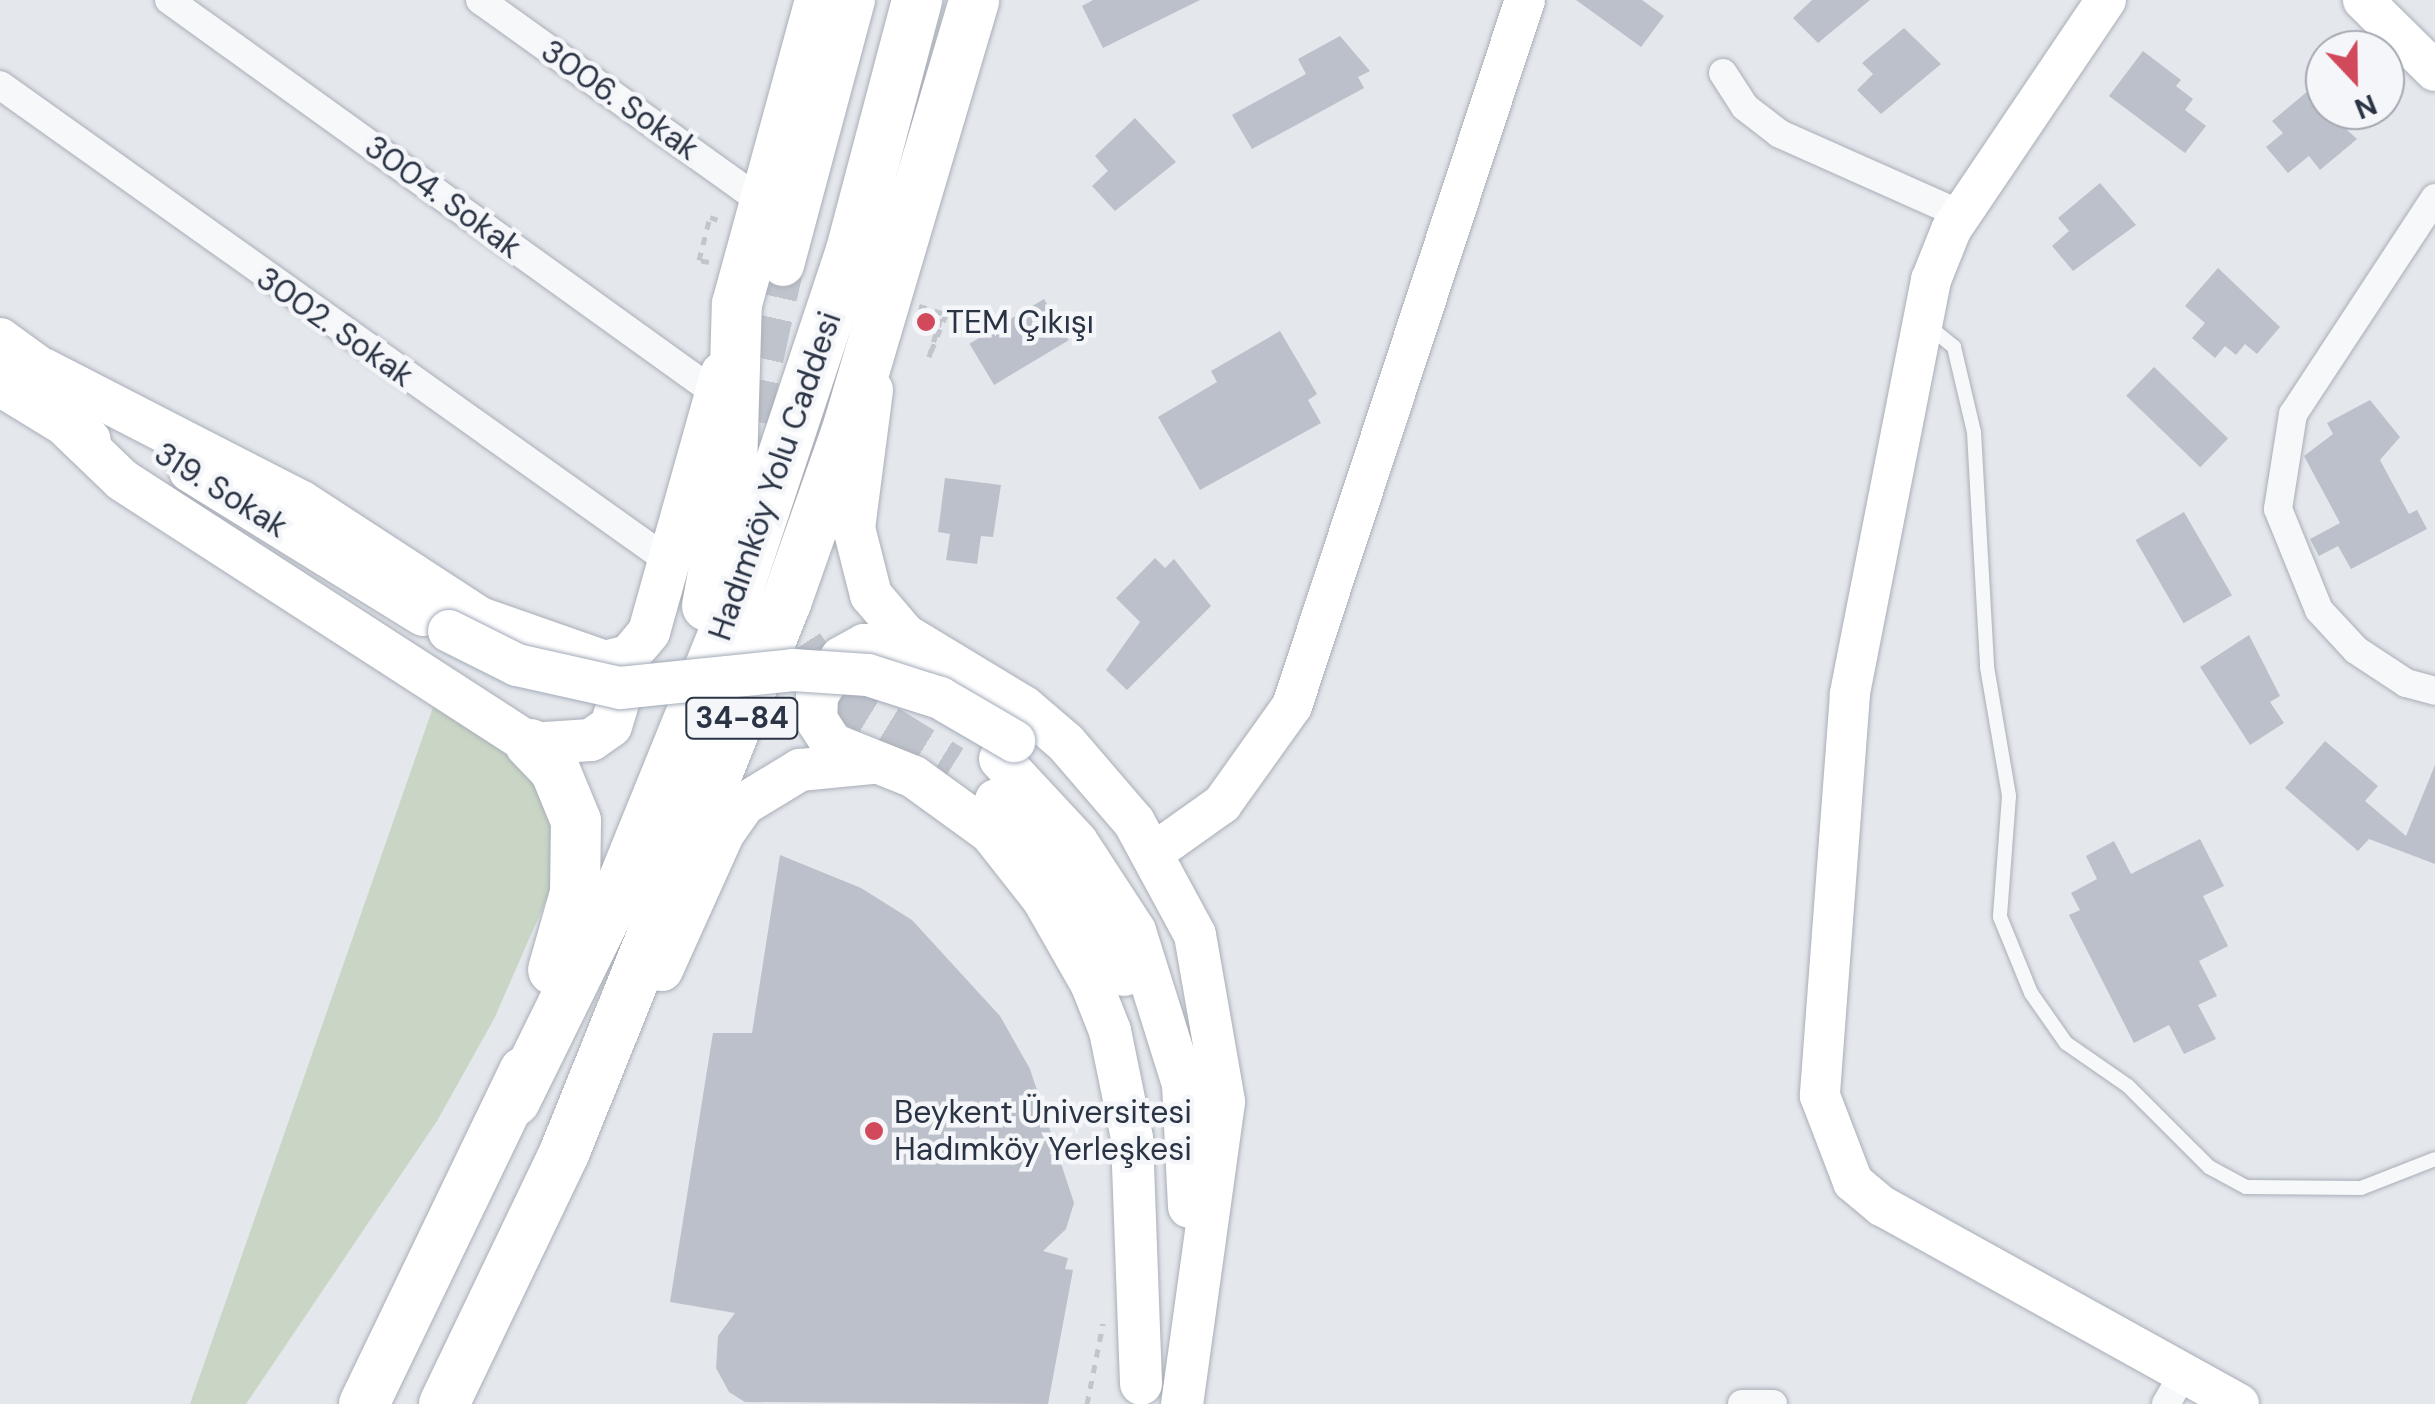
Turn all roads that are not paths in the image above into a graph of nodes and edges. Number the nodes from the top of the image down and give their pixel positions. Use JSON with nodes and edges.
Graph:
{"nodes":[{"id":1,"x":169,"y":0,"type":"edge"},
{"id":2,"x":480,"y":0,"type":"edge"},
{"id":3,"x":820,"y":0,"type":"edge"},
{"id":4,"x":854,"y":0,"type":"edge"},
{"id":5,"x":917,"y":0,"type":"edge"},
{"id":6,"x":974,"y":0,"type":"edge"},
{"id":7,"x":1006,"y":0,"type":"edge"},
{"id":8,"x":1526,"y":0,"type":"edge"},
{"id":9,"x":2106,"y":0,"type":"edge"},
{"id":10,"x":2363,"y":0,"type":"edge"},
{"id":11,"x":2435,"y":70,"type":"edge"},
{"id":12,"x":1724,"y":74,"type":"dead end"},
{"id":13,"x":0,"y":85,"type":"edge"},
{"id":14,"x":924,"y":167,"type":"junction"},
{"id":15,"x":2435,"y":198,"type":"edge"},
{"id":16,"x":761,"y":200,"type":"junction"},
{"id":17,"x":1962,"y":214,"type":"junction"},
{"id":18,"x":784,"y":264,"type":"tunnel mouth"},
{"id":19,"x":737,"y":304,"type":"junction"},
{"id":20,"x":1921,"y":324,"type":"junction"},
{"id":21,"x":0,"y":339,"type":"edge"},
{"id":22,"x":872,"y":347,"type":"junction"},
{"id":23,"x":42,"y":369,"type":"junction"},
{"id":24,"x":0,"y":386,"type":"edge"},
{"id":25,"x":717,"y":394,"type":"junction"},
{"id":26,"x":67,"y":426,"type":"junction"},
{"id":27,"x":674,"y":564,"type":"junction"},
{"id":28,"x":443,"y":640,"type":"junction"},
{"id":29,"x":929,"y":650,"type":"junction"},
{"id":30,"x":604,"y":662,"type":"junction"},
{"id":31,"x":710,"y":666,"type":"junction"},
{"id":32,"x":2435,"y":691,"type":"edge"},
{"id":33,"x":530,"y":744,"type":"junction"},
{"id":34,"x":1007,"y":750,"type":"junction"},
{"id":35,"x":882,"y":762,"type":"junction"},
{"id":36,"x":952,"y":766,"type":"tunnel mouth"},
{"id":37,"x":1153,"y":852,"type":"junction"},
{"id":38,"x":592,"y":1082,"type":"junction"},
{"id":39,"x":515,"y":1101,"type":"junction"},
{"id":40,"x":1220,"y":1146,"type":"junction"},
{"id":41,"x":2435,"y":1159,"type":"edge"},
{"id":42,"x":2201,"y":1391,"type":"edge"},
{"id":43,"x":1139,"y":1394,"type":"edge"},
{"id":44,"x":364,"y":1404,"type":"edge"},
{"id":45,"x":444,"y":1404,"type":"edge"},
{"id":46,"x":1182,"y":1404,"type":"edge"},
{"id":47,"x":1742,"y":1404,"type":"edge"},
{"id":48,"x":1772,"y":1404,"type":"edge"},
{"id":49,"x":2259,"y":1404,"type":"edge"}],
"edges":[{"from":1,"to":25,"type":"street","name":"3004. Sokak"},
{"from":2,"to":16,"type":"street","name":"3006. Sokak"},
{"from":3,"to":16,"type":"highway"},
{"from":4,"to":18,"type":"main road"},
{"from":5,"to":31,"type":"highway","name":"Hadımköy Yolu Caddesi","number":"34-84"},
{"from":6,"to":14,"type":"highway","name":"Hadımköy Yolu Caddesi","number":"34-84"},
{"from":7,"to":14,"type":"highway"},
{"from":8,"to":37,"type":"street"},
{"from":9,"to":17,"type":"street"},
{"from":10,"to":11,"type":"street"},
{"from":12,"to":17,"type":"street"},
{"from":13,"to":27,"type":"street","name":"3002. Sokak"},
{"from":14,"to":22,"type":"highway","name":"Hadımköy Yolu Caddesi","number":"34-84"},
{"from":15,"to":32,"type":"street"},
{"from":16,"to":19,"type":"highway"},
{"from":17,"to":20,"type":"street"},
{"from":19,"to":25,"type":"main road"},
{"from":19,"to":31,"type":"highway"},
{"from":20,"to":41,"type":"lane"},
{"from":20,"to":42,"type":"street"},
{"from":21,"to":23,"type":"main road","name":"319. Sokak"},
{"from":22,"to":29,"type":"main road"},
{"from":22,"to":38,"type":"highway","name":"Hadımköy Yolu Caddesi","number":"34-84"},
{"from":23,"to":28,"type":"main road","name":"319. Sokak"},
{"from":23,"to":30,"type":"main road"},
{"from":24,"to":26,"type":"main road","name":"319. Sokak"},
{"from":25,"to":27,"type":"main road"},
{"from":26,"to":28,"type":"main road","name":"319. Sokak"},
{"from":26,"to":33,"type":"main road"},
{"from":27,"to":30,"type":"main road"},
{"from":28,"to":34,"type":"main road"},
{"from":29,"to":35,"type":"main road"},
{"from":29,"to":37,"type":"main road"},
{"from":30,"to":33,"type":"main road"},
{"from":31,"to":39,"type":"highway","name":"Hadımköy Yolu Caddesi","number":"34-84"},
{"from":33,"to":39,"type":"highway"},
{"from":34,"to":40,"type":"main road"},
{"from":34,"to":43,"type":"main road"},
{"from":35,"to":38,"type":"main road"},
{"from":35,"to":43,"type":"main road"},
{"from":36,"to":43,"type":"main road"},
{"from":37,"to":40,"type":"main road"},
{"from":38,"to":45,"type":"highway","name":"Hadımköy Yolu Caddesi"},
{"from":39,"to":44,"type":"highway"},
{"from":40,"to":46,"type":"main road"},
{"from":42,"to":49,"type":"street"},
{"from":47,"to":48,"type":"street"}]}
